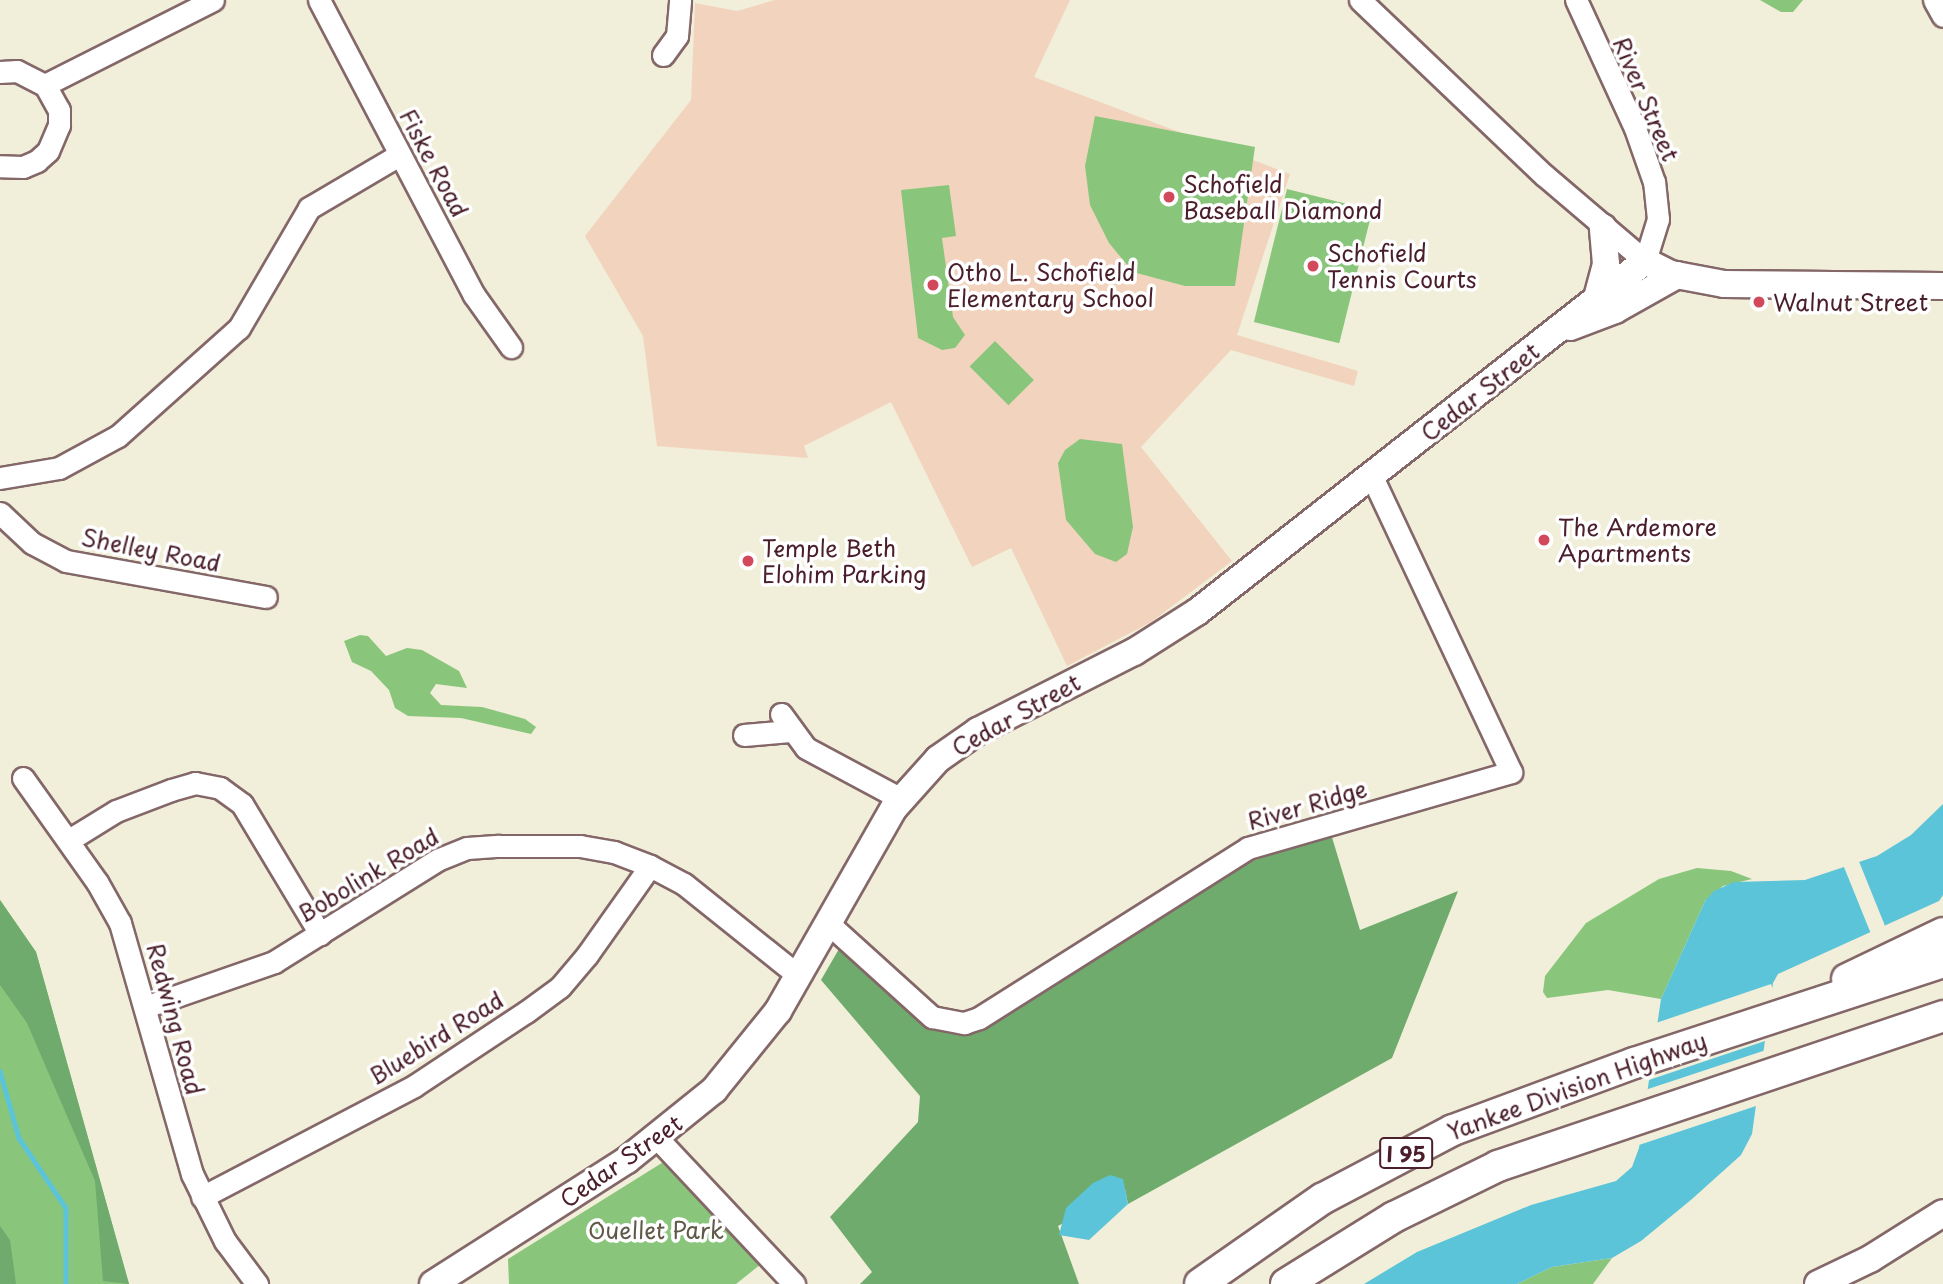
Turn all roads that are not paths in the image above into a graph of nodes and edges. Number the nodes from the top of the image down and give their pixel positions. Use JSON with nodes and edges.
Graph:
{"nodes":[{"id":1,"x":213,"y":0,"type":"edge"},
{"id":2,"x":319,"y":0,"type":"edge"},
{"id":3,"x":680,"y":0,"type":"edge"},
{"id":4,"x":1360,"y":0,"type":"edge"},
{"id":5,"x":1577,"y":0,"type":"edge"},
{"id":6,"x":1934,"y":0,"type":"edge"},
{"id":7,"x":1943,"y":16,"type":"edge"},
{"id":8,"x":663,"y":55,"type":"dead end"},
{"id":9,"x":0,"y":72,"type":"edge"},
{"id":10,"x":45,"y":85,"type":"junction"},
{"id":11,"x":399,"y":155,"type":"junction"},
{"id":12,"x":0,"y":166,"type":"edge"},
{"id":13,"x":1603,"y":227,"type":"junction"},
{"id":14,"x":1645,"y":261,"type":"junction"},
{"id":15,"x":1677,"y":275,"type":"junction"},
{"id":16,"x":1943,"y":286,"type":"edge"},
{"id":17,"x":1598,"y":295,"type":"junction"},
{"id":18,"x":1558,"y":331,"type":"junction"},
{"id":19,"x":511,"y":347,"type":"dead end"},
{"id":20,"x":1371,"y":475,"type":"junction"},
{"id":21,"x":0,"y":478,"type":"edge"},
{"id":22,"x":0,"y":513,"type":"edge"},
{"id":23,"x":266,"y":597,"type":"dead end"},
{"id":24,"x":744,"y":735,"type":"dead end"},
{"id":25,"x":23,"y":778,"type":"dead end"},
{"id":26,"x":901,"y":799,"type":"junction"},
{"id":27,"x":69,"y":839,"type":"junction"},
{"id":28,"x":650,"y":866,"type":"junction"},
{"id":29,"x":829,"y":924,"type":"junction"},
{"id":30,"x":1943,"y":933,"type":"edge"},
{"id":31,"x":320,"y":934,"type":"junction"},
{"id":32,"x":1943,"y":962,"type":"edge"},
{"id":33,"x":799,"y":976,"type":"junction"},
{"id":34,"x":145,"y":1007,"type":"junction"},
{"id":35,"x":1782,"y":1013,"type":"junction"},
{"id":36,"x":1943,"y":1016,"type":"edge"},
{"id":37,"x":658,"y":1139,"type":"junction"},
{"id":38,"x":202,"y":1197,"type":"junction"},
{"id":39,"x":1943,"y":1213,"type":"edge"},
{"id":40,"x":1831,"y":1281,"type":"edge"},
{"id":41,"x":257,"y":1284,"type":"edge"},
{"id":42,"x":433,"y":1284,"type":"edge"},
{"id":43,"x":794,"y":1284,"type":"edge"},
{"id":44,"x":1200,"y":1284,"type":"edge"},
{"id":45,"x":1286,"y":1284,"type":"edge"}],
"edges":[{"from":1,"to":10,"type":"street"},
{"from":2,"to":11,"type":"street","name":"Fiske Road"},
{"from":3,"to":8,"type":"street"},
{"from":4,"to":13,"type":"street"},
{"from":5,"to":14,"type":"street","name":"River Street"},
{"from":6,"to":7,"type":"street"},
{"from":9,"to":10,"type":"street"},
{"from":10,"to":12,"type":"street"},
{"from":11,"to":19,"type":"street","name":"Fiske Road"},
{"from":11,"to":21,"type":"street"},
{"from":13,"to":14,"type":"street"},
{"from":13,"to":17,"type":"main road"},
{"from":14,"to":15,"type":"main road"},
{"from":14,"to":17,"type":"main road","name":"Cedar Street"},
{"from":14,"to":18,"type":"main road","name":"Cedar Street"},
{"from":15,"to":16,"type":"main road"},
{"from":15,"to":18,"type":"main road"},
{"from":17,"to":18,"type":"main road","name":"Cedar Street"},
{"from":18,"to":20,"type":"main road","name":"Cedar Street"},
{"from":20,"to":26,"type":"main road","name":"Cedar Street"},
{"from":20,"to":29,"type":"street","name":"River Ridge"},
{"from":22,"to":23,"type":"street","name":"Shelley Road"},
{"from":24,"to":26,"type":"street"},
{"from":25,"to":27,"type":"street","name":"Redwing Road"},
{"from":26,"to":29,"type":"main road","name":"Cedar Street"},
{"from":27,"to":31,"type":"street"},
{"from":27,"to":34,"type":"street","name":"Redwing Road"},
{"from":28,"to":31,"type":"street","name":"Bobolink Road"},
{"from":28,"to":33,"type":"street","name":"Bobolink Road"},
{"from":28,"to":38,"type":"street","name":"Bluebird Road"},
{"from":29,"to":33,"type":"main road","name":"Cedar Street"},
{"from":30,"to":35,"type":"highway"},
{"from":31,"to":34,"type":"street","name":"Bobolink Road"},
{"from":32,"to":35,"type":"highway","name":"Yankee Division Highway","number":"I 95"},
{"from":33,"to":37,"type":"main road","name":"Cedar Street"},
{"from":34,"to":38,"type":"street","name":"Redwing Road"},
{"from":35,"to":44,"type":"highway","name":"Yankee Division Highway","number":"I 95"},
{"from":36,"to":45,"type":"highway","name":"Yankee Division Highway","number":"I 95"},
{"from":37,"to":42,"type":"main road","name":"Cedar Street"},
{"from":37,"to":43,"type":"street"},
{"from":38,"to":41,"type":"street","name":"Redwing Road"},
{"from":39,"to":40,"type":"main road"}]}
